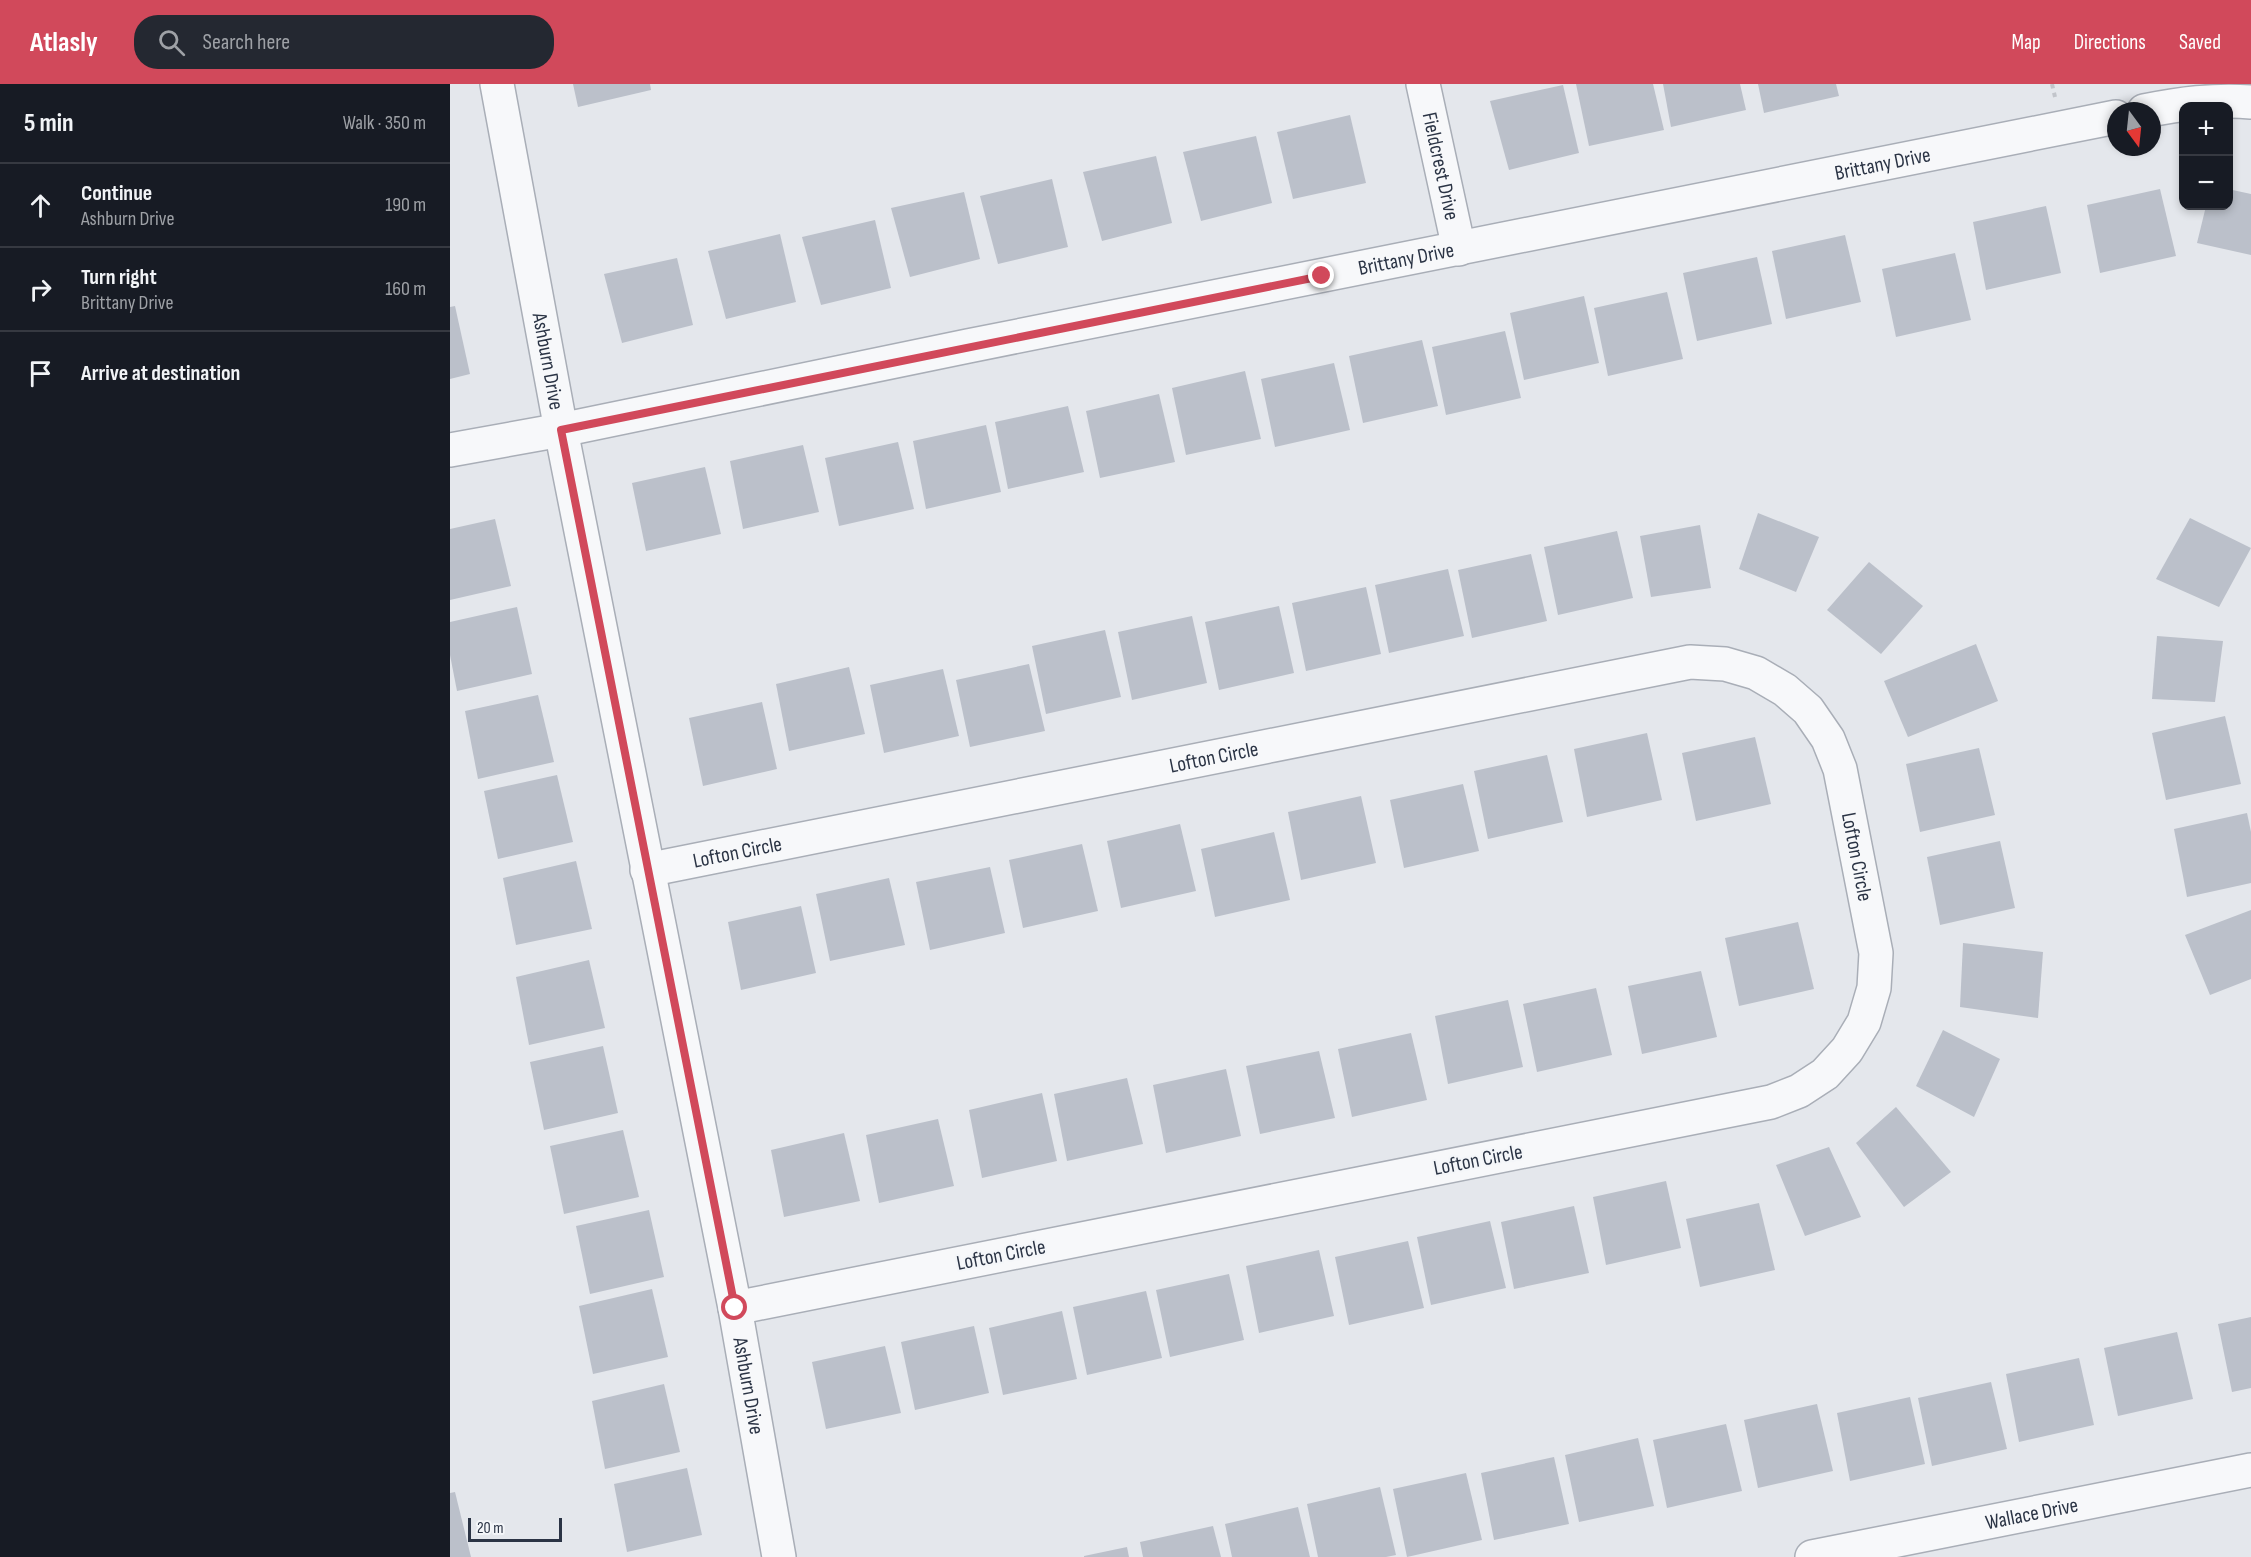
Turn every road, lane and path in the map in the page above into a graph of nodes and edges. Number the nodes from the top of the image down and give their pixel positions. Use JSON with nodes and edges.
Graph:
{"nodes":[{"id":1,"x":497,"y":84,"type":"edge"},
{"id":2,"x":1423,"y":84,"type":"edge"},
{"id":3,"x":2251,"y":102,"type":"edge"},
{"id":4,"x":2161,"y":107,"type":"edge"},
{"id":5,"x":2107,"y":119,"type":"edge"},
{"id":6,"x":1459,"y":249,"type":"junction"},
{"id":7,"x":561,"y":430,"type":"junction"},
{"id":8,"x":450,"y":450,"type":"edge"},
{"id":9,"x":647,"y":870,"type":"junction"},
{"id":10,"x":735,"y":1308,"type":"junction"},
{"id":11,"x":2251,"y":1470,"type":"edge"},
{"id":12,"x":779,"y":1557,"type":"edge"},
{"id":13,"x":1812,"y":1557,"type":"edge"}],
"edges":[{"from":1,"to":7,"type":"street","name":"Ashburn Drive"},
{"from":2,"to":6,"type":"street","name":"Fieldcrest Drive"},
{"from":3,"to":4,"type":"street"},
{"from":5,"to":6,"type":"street","name":"Brittany Drive"},
{"from":6,"to":7,"type":"street","name":"Brittany Drive"},
{"from":7,"to":8,"type":"street","name":"Brittany Drive"},
{"from":7,"to":9,"type":"street","name":"Ashburn Drive"},
{"from":9,"to":10,"type":"street","name":"Ashburn Drive"},
{"from":9,"to":10,"type":"street","name":"Lofton Circle"},
{"from":10,"to":12,"type":"street","name":"Ashburn Drive"},
{"from":11,"to":13,"type":"street","name":"Wallace Drive"}]}
